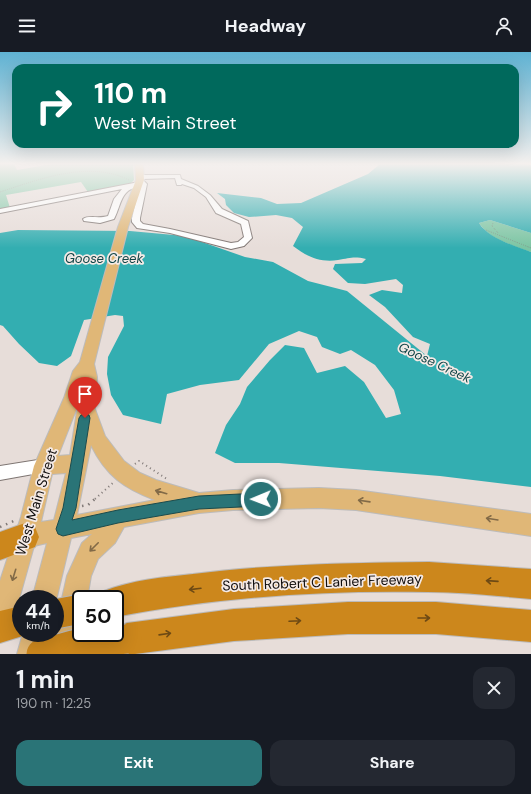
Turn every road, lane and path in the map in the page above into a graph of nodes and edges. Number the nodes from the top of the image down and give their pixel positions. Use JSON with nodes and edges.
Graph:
{"nodes":[{"id":1,"x":89,"y":192,"type":"edge"},
{"id":2,"x":125,"y":192,"type":"edge"},
{"id":3,"x":133,"y":192,"type":"edge"},
{"id":4,"x":142,"y":192,"type":"edge"},
{"id":5,"x":203,"y":192,"type":"edge"},
{"id":6,"x":0,"y":211,"type":"edge"},
{"id":7,"x":87,"y":219,"type":"dead end"},
{"id":8,"x":493,"y":223,"type":"dead end"},
{"id":9,"x":486,"y":230,"type":"dead end"},
{"id":10,"x":499,"y":234,"type":"junction"},
{"id":11,"x":531,"y":248,"type":"edge"},
{"id":12,"x":87,"y":364,"type":"junction"},
{"id":13,"x":86,"y":406,"type":"junction"},
{"id":14,"x":78,"y":463,"type":"junction"},
{"id":15,"x":44,"y":466,"type":"junction"},
{"id":16,"x":0,"y":473,"type":"edge"},
{"id":17,"x":199,"y":503,"type":"junction"},
{"id":18,"x":118,"y":517,"type":"junction"},
{"id":19,"x":531,"y":525,"type":"edge"},
{"id":20,"x":63,"y":529,"type":"junction"},
{"id":21,"x":25,"y":537,"type":"junction"},
{"id":22,"x":0,"y":546,"type":"edge"},
{"id":23,"x":531,"y":584,"type":"edge"},
{"id":24,"x":46,"y":590,"type":"edge"},
{"id":25,"x":124,"y":601,"type":"edge"},
{"id":26,"x":0,"y":621,"type":"edge"},
{"id":27,"x":12,"y":624,"type":"edge"},
{"id":28,"x":531,"y":626,"type":"edge"},
{"id":29,"x":0,"y":627,"type":"edge"},
{"id":30,"x":34,"y":642,"type":"edge"},
{"id":31,"x":31,"y":654,"type":"edge"},
{"id":32,"x":41,"y":654,"type":"edge"},
{"id":33,"x":64,"y":654,"type":"edge"}],
"edges":[{"from":1,"to":6,"type":"street"},
{"from":2,"to":7,"type":"street"},
{"from":3,"to":12,"type":"main road","name":"West Main Street"},
{"from":4,"to":5,"type":"street"},
{"from":8,"to":10,"type":"path"},
{"from":9,"to":10,"type":"path"},
{"from":10,"to":11,"type":"path"},
{"from":12,"to":13,"type":"main road","name":"West Main Street"},
{"from":12,"to":15,"type":"main road","name":"West Main Street"},
{"from":13,"to":14,"type":"main road","name":"West Main Street"},
{"from":17,"to":13,"type":"main road","one_way":true},
{"from":14,"to":15,"type":"main road"},
{"from":14,"to":20,"type":"main road","name":"West Main Street"},
{"from":15,"to":16,"type":"street"},
{"from":15,"to":21,"type":"main road","name":"West Main Street"},
{"from":17,"to":18,"type":"main road"},
{"from":19,"to":17,"type":"main road","one_way":true},
{"from":18,"to":20,"type":"main road"},
{"from":18,"to":33,"type":"main road","one_way":true},
{"from":20,"to":21,"type":"main road"},
{"from":20,"to":24,"type":"main road","name":"West Main Street"},
{"from":21,"to":22,"type":"highway"},
{"from":21,"to":26,"type":"main road","name":"West Main Street","one_way":true},
{"from":23,"to":25,"type":"highway","name":"South Robert C Lanier Freeway","one_way":true},
{"from":27,"to":29,"type":"highway"},
{"from":32,"to":28,"type":"highway","one_way":true,"bridge":true},
{"from":30,"to":31,"type":"main road"}]}
